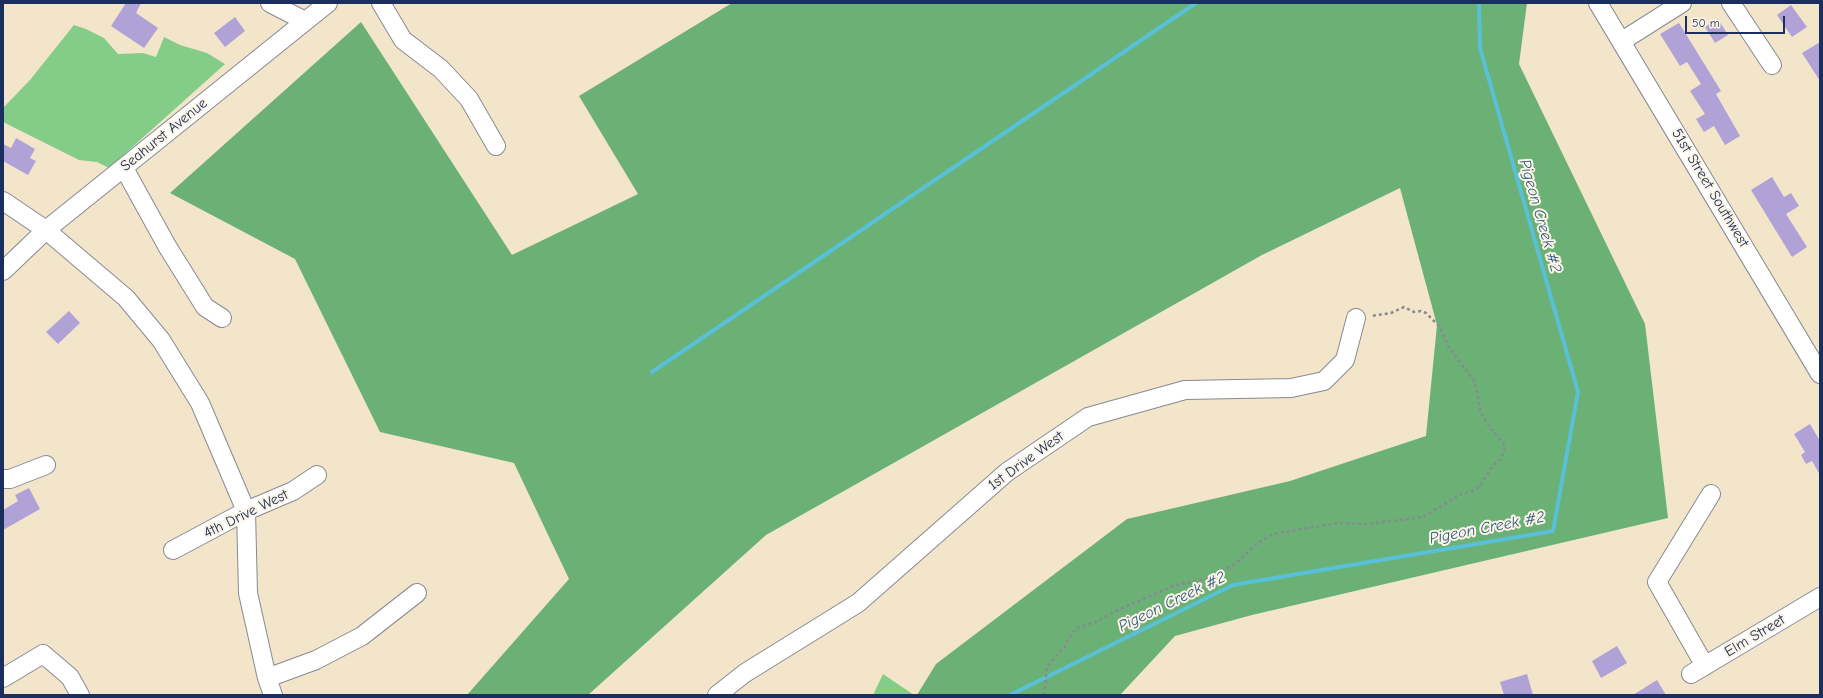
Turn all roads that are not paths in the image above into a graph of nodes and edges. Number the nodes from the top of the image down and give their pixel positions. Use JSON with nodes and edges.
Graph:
{"nodes":[{"id":1,"x":270,"y":3,"type":"edge"},
{"id":2,"x":328,"y":3,"type":"edge"},
{"id":3,"x":381,"y":3,"type":"edge"},
{"id":4,"x":1598,"y":3,"type":"edge"},
{"id":5,"x":1682,"y":3,"type":"edge"},
{"id":6,"x":1731,"y":3,"type":"edge"},
{"id":7,"x":305,"y":21,"type":"junction"},
{"id":8,"x":1622,"y":41,"type":"junction"},
{"id":9,"x":1772,"y":65,"type":"dead end"},
{"id":10,"x":496,"y":146,"type":"dead end"},
{"id":11,"x":124,"y":168,"type":"junction"},
{"id":12,"x":3,"y":202,"type":"edge"},
{"id":13,"x":46,"y":230,"type":"junction"},
{"id":14,"x":3,"y":271,"type":"edge"},
{"id":15,"x":222,"y":318,"type":"dead end"},
{"id":16,"x":1356,"y":318,"type":"road end"},
{"id":17,"x":1820,"y":374,"type":"edge"},
{"id":18,"x":46,"y":465,"type":"dead end"},
{"id":19,"x":317,"y":476,"type":"dead end"},
{"id":20,"x":3,"y":479,"type":"edge"},
{"id":21,"x":1711,"y":494,"type":"dead end"},
{"id":22,"x":246,"y":511,"type":"junction"},
{"id":23,"x":173,"y":550,"type":"dead end"},
{"id":24,"x":417,"y":593,"type":"dead end"},
{"id":25,"x":1820,"y":597,"type":"edge"},
{"id":26,"x":3,"y":678,"type":"edge"},
{"id":27,"x":267,"y":678,"type":"junction"},
{"id":28,"x":80,"y":695,"type":"edge"},
{"id":29,"x":273,"y":695,"type":"edge"},
{"id":30,"x":717,"y":695,"type":"edge"}],
"edges":[{"from":1,"to":7,"type":"street"},
{"from":2,"to":7,"type":"street","name":"Seahurst Avenue"},
{"from":3,"to":10,"type":"street"},
{"from":4,"to":8,"type":"street","name":"51st Street Southwest"},
{"from":5,"to":8,"type":"street"},
{"from":6,"to":9,"type":"street"},
{"from":7,"to":11,"type":"street","name":"Seahurst Avenue"},
{"from":8,"to":17,"type":"street","name":"51st Street Southwest"},
{"from":11,"to":13,"type":"street","name":"Seahurst Avenue"},
{"from":11,"to":15,"type":"street"},
{"from":12,"to":13,"type":"street"},
{"from":13,"to":14,"type":"street","name":"Seahurst Avenue"},
{"from":13,"to":22,"type":"street"},
{"from":16,"to":30,"type":"street","name":"1st Drive West"},
{"from":18,"to":20,"type":"street"},
{"from":19,"to":22,"type":"street","name":"4th Drive West"},
{"from":21,"to":25,"type":"street","name":"Elm Street"},
{"from":22,"to":23,"type":"street","name":"4th Drive West"},
{"from":22,"to":27,"type":"street"},
{"from":24,"to":27,"type":"street"},
{"from":26,"to":28,"type":"street"},
{"from":27,"to":29,"type":"street"}]}
